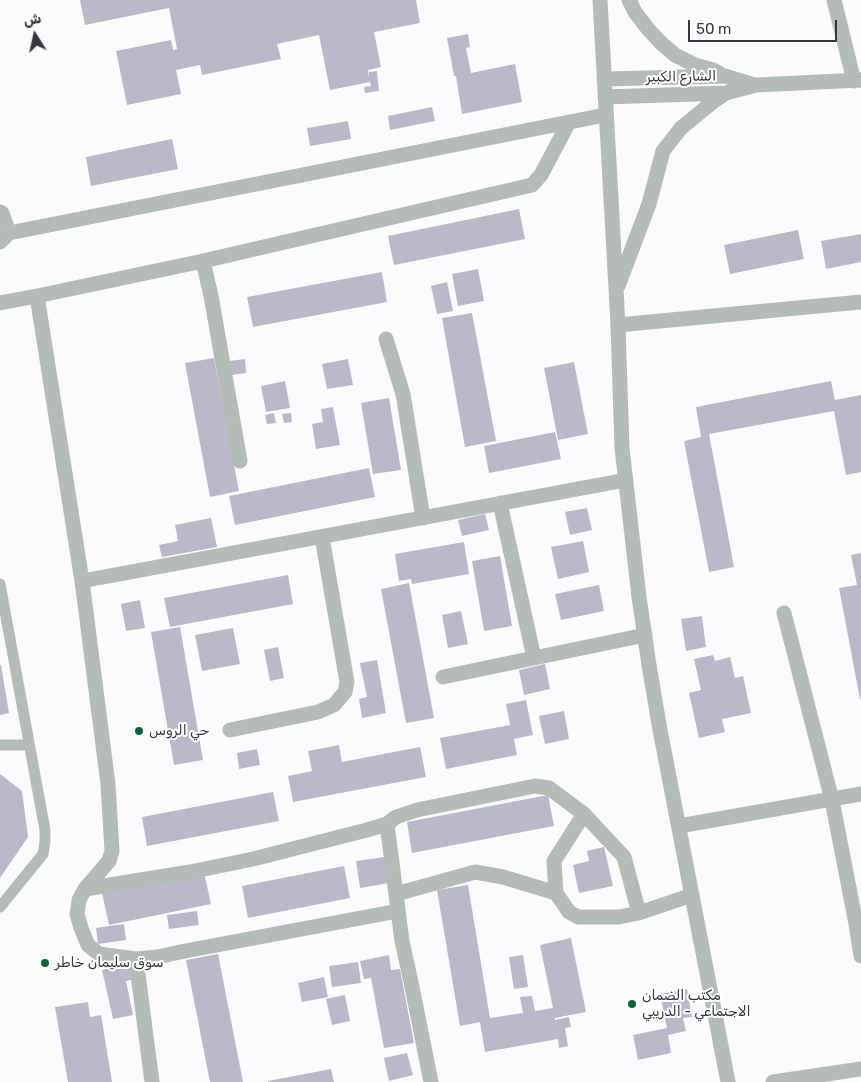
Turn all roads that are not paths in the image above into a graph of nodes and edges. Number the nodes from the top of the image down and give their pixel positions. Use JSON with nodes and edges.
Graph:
{"nodes":[{"id":1,"x":600,"y":0,"type":"edge"},
{"id":2,"x":630,"y":0,"type":"edge"},
{"id":3,"x":834,"y":0,"type":"edge"},
{"id":4,"x":725,"y":76,"type":"junction"},
{"id":5,"x":604,"y":79,"type":"junction"},
{"id":6,"x":858,"y":81,"type":"edge"},
{"id":7,"x":756,"y":85,"type":"junction"},
{"id":8,"x":726,"y":93,"type":"junction"},
{"id":9,"x":605,"y":97,"type":"junction"},
{"id":10,"x":605,"y":115,"type":"junction"},
{"id":11,"x":569,"y":122,"type":"junction"},
{"id":12,"x":0,"y":212,"type":"edge"},
{"id":13,"x":5,"y":238,"type":"edge"},
{"id":14,"x":203,"y":261,"type":"junction"},
{"id":15,"x":616,"y":292,"type":"junction"},
{"id":16,"x":37,"y":296,"type":"junction"},
{"id":17,"x":861,"y":302,"type":"edge"},
{"id":18,"x":0,"y":303,"type":"edge"},
{"id":19,"x":618,"y":325,"type":"junction"},
{"id":20,"x":386,"y":339,"type":"dead end"},
{"id":21,"x":240,"y":461,"type":"dead end"},
{"id":22,"x":626,"y":480,"type":"junction"},
{"id":23,"x":500,"y":503,"type":"junction"},
{"id":24,"x":423,"y":518,"type":"junction"},
{"id":25,"x":322,"y":537,"type":"junction"},
{"id":26,"x":82,"y":581,"type":"junction"},
{"id":27,"x":0,"y":589,"type":"edge"},
{"id":28,"x":784,"y":613,"type":"dead end"},
{"id":29,"x":645,"y":635,"type":"junction"},
{"id":30,"x":534,"y":658,"type":"junction"},
{"id":31,"x":443,"y":678,"type":"dead end"},
{"id":32,"x":230,"y":730,"type":"dead end"},
{"id":33,"x":0,"y":745,"type":"edge"},
{"id":34,"x":29,"y":745,"type":"junction"},
{"id":35,"x":861,"y":794,"type":"edge"},
{"id":36,"x":832,"y":800,"type":"junction"},
{"id":37,"x":584,"y":814,"type":"junction"},
{"id":38,"x":387,"y":824,"type":"junction"},
{"id":39,"x":679,"y":826,"type":"junction"},
{"id":40,"x":85,"y":889,"type":"junction"},
{"id":41,"x":556,"y":893,"type":"junction"},
{"id":42,"x":396,"y":894,"type":"junction"},
{"id":43,"x":692,"y":895,"type":"junction"},
{"id":44,"x":0,"y":907,"type":"edge"},
{"id":45,"x":398,"y":911,"type":"junction"},
{"id":46,"x":639,"y":913,"type":"junction"},
{"id":47,"x":861,"y":956,"type":"edge"},
{"id":48,"x":136,"y":959,"type":"junction"},
{"id":49,"x":861,"y":1069,"type":"edge"},
{"id":50,"x":794,"y":1080,"type":"edge"},
{"id":51,"x":152,"y":1082,"type":"edge"},
{"id":52,"x":431,"y":1082,"type":"edge"},
{"id":53,"x":728,"y":1082,"type":"edge"},
{"id":54,"x":774,"y":1082,"type":"edge"}],
"edges":[{"from":1,"to":5,"type":"street"},
{"from":2,"to":4,"type":"street"},
{"from":3,"to":6,"type":"street"},
{"from":4,"to":5,"type":"street","name":"الشارع الكبير"},
{"from":4,"to":7,"type":"street","name":"الشارع الكبير"},
{"from":5,"to":9,"type":"street"},
{"from":6,"to":7,"type":"street","name":"الشارع الكبير"},
{"from":7,"to":8,"type":"street","name":"الشارع الكبير"},
{"from":8,"to":9,"type":"street","name":"الشارع الكبير"},
{"from":8,"to":15,"type":"street"},
{"from":9,"to":10,"type":"street"},
{"from":10,"to":11,"type":"street"},
{"from":10,"to":15,"type":"street"},
{"from":11,"to":13,"type":"street"},
{"from":11,"to":14,"type":"street"},
{"from":12,"to":13,"type":"street"},
{"from":14,"to":16,"type":"street"},
{"from":14,"to":21,"type":"street"},
{"from":15,"to":19,"type":"street"},
{"from":16,"to":18,"type":"street"},
{"from":16,"to":26,"type":"street"},
{"from":17,"to":19,"type":"street"},
{"from":19,"to":22,"type":"street"},
{"from":20,"to":24,"type":"street"},
{"from":22,"to":23,"type":"street"},
{"from":22,"to":29,"type":"street"},
{"from":23,"to":24,"type":"street"},
{"from":23,"to":30,"type":"street"},
{"from":24,"to":25,"type":"street"},
{"from":25,"to":26,"type":"street"},
{"from":25,"to":32,"type":"street"},
{"from":26,"to":40,"type":"street"},
{"from":27,"to":34,"type":"lane"},
{"from":28,"to":36,"type":"street"},
{"from":29,"to":30,"type":"street"},
{"from":29,"to":39,"type":"street"},
{"from":30,"to":31,"type":"street"},
{"from":33,"to":34,"type":"lane"},
{"from":34,"to":44,"type":"lane"},
{"from":35,"to":36,"type":"street"},
{"from":36,"to":39,"type":"street"},
{"from":36,"to":47,"type":"street"},
{"from":37,"to":38,"type":"street"},
{"from":37,"to":41,"type":"street"},
{"from":37,"to":46,"type":"street"},
{"from":38,"to":40,"type":"street"},
{"from":38,"to":42,"type":"street"},
{"from":39,"to":43,"type":"street"},
{"from":40,"to":48,"type":"street"},
{"from":41,"to":42,"type":"street"},
{"from":41,"to":46,"type":"street"},
{"from":42,"to":45,"type":"street"},
{"from":43,"to":46,"type":"street"},
{"from":43,"to":53,"type":"street"},
{"from":45,"to":48,"type":"street"},
{"from":45,"to":52,"type":"street"},
{"from":48,"to":51,"type":"street"},
{"from":49,"to":50,"type":"street"},
{"from":50,"to":54,"type":"street"}]}
